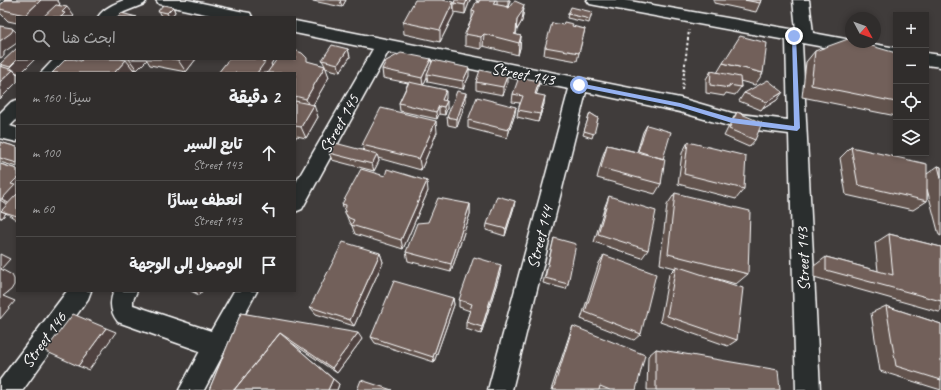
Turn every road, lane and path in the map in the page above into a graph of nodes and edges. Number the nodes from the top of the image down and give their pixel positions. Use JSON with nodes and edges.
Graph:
{"nodes":[{"id":1,"x":3,"y":0,"type":"edge"},
{"id":2,"x":139,"y":0,"type":"edge"},
{"id":3,"x":164,"y":0,"type":"edge"},
{"id":4,"x":232,"y":0,"type":"edge"},
{"id":5,"x":595,"y":0,"type":"edge"},
{"id":6,"x":801,"y":0,"type":"edge"},
{"id":7,"x":0,"y":3,"type":"edge"},
{"id":8,"x":222,"y":12,"type":"junction"},
{"id":9,"x":107,"y":16,"type":"edge"},
{"id":10,"x":240,"y":16,"type":"edge"},
{"id":11,"x":691,"y":17,"type":"junction"},
{"id":12,"x":296,"y":27,"type":"edge"},
{"id":13,"x":799,"y":37,"type":"junction"},
{"id":14,"x":383,"y":46,"type":"junction"},
{"id":15,"x":893,"y":53,"type":"edge"},
{"id":16,"x":929,"y":59,"type":"edge"},
{"id":17,"x":63,"y":60,"type":"edge"},
{"id":18,"x":941,"y":61,"type":"edge"},
{"id":19,"x":51,"y":72,"type":"edge"},
{"id":20,"x":579,"y":85,"type":"junction"},
{"id":21,"x":680,"y":105,"type":"junction"},
{"id":22,"x":16,"y":109,"type":"edge"},
{"id":23,"x":0,"y":125,"type":"edge"},
{"id":24,"x":797,"y":128,"type":"junction"},
{"id":25,"x":0,"y":131,"type":"edge"},
{"id":26,"x":16,"y":135,"type":"edge"},
{"id":27,"x":296,"y":201,"type":"edge"},
{"id":28,"x":79,"y":292,"type":"edge"},
{"id":29,"x":126,"y":292,"type":"edge"},
{"id":30,"x":245,"y":292,"type":"edge"},
{"id":31,"x":216,"y":345,"type":"junction"},
{"id":32,"x":8,"y":390,"type":"edge"},
{"id":33,"x":191,"y":390,"type":"edge"},
{"id":34,"x":500,"y":390,"type":"edge"},
{"id":35,"x":808,"y":390,"type":"edge"}],
"edges":[{"from":1,"to":7,"type":"street"},
{"from":2,"to":9,"type":"street"},
{"from":3,"to":8,"type":"street"},
{"from":4,"to":8,"type":"street"},
{"from":5,"to":11,"type":"street"},
{"from":6,"to":13,"type":"street","name":"Street 143"},
{"from":8,"to":10,"type":"street"},
{"from":11,"to":13,"type":"street"},
{"from":11,"to":21,"type":"path"},
{"from":12,"to":14,"type":"street","name":"Street 143"},
{"from":13,"to":15,"type":"street"},
{"from":13,"to":24,"type":"street","name":"Street 143"},
{"from":14,"to":20,"type":"street","name":"Street 143"},
{"from":14,"to":27,"type":"street","name":"Street 145"},
{"from":16,"to":18,"type":"street"},
{"from":17,"to":19,"type":"street"},
{"from":20,"to":21,"type":"street","name":"Street 143"},
{"from":20,"to":34,"type":"street","name":"Street 144"},
{"from":21,"to":24,"type":"street","name":"Street 143"},
{"from":22,"to":23,"type":"street"},
{"from":24,"to":35,"type":"street","name":"Street 143"},
{"from":25,"to":26,"type":"street"},
{"from":28,"to":32,"type":"street","name":"Street 146"},
{"from":29,"to":31,"type":"street"},
{"from":30,"to":31,"type":"street"},
{"from":31,"to":33,"type":"street"}]}
